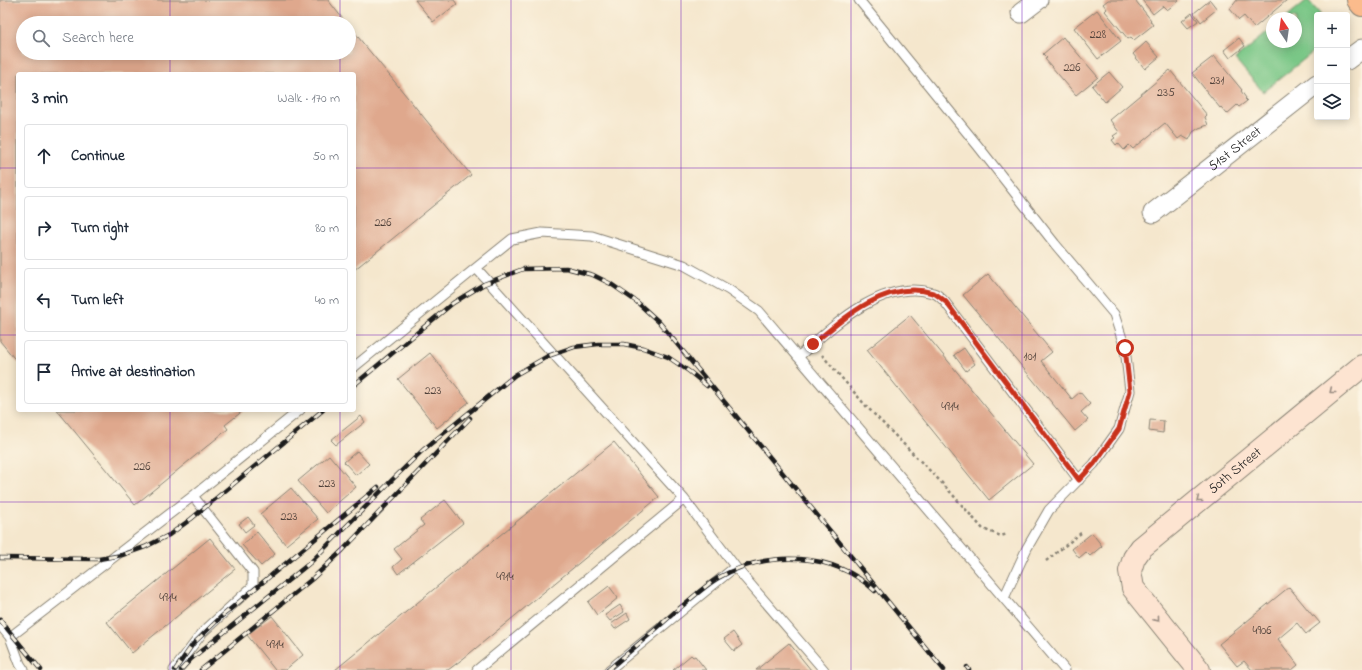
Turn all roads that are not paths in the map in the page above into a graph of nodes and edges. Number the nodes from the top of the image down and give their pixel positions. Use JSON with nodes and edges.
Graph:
{"nodes":[{"id":1,"x":859,"y":0,"type":"edge"},
{"id":2,"x":1038,"y":0,"type":"edge"},
{"id":3,"x":1358,"y":0,"type":"edge"},
{"id":4,"x":1362,"y":5,"type":"edge"},
{"id":5,"x":1022,"y":13,"type":"dead end"},
{"id":6,"x":1362,"y":49,"type":"edge"},
{"id":7,"x":1350,"y":58,"type":"edge"},
{"id":8,"x":1314,"y":86,"type":"edge"},
{"id":9,"x":1153,"y":213,"type":"dead end"},
{"id":10,"x":476,"y":268,"type":"junction"},
{"id":11,"x":798,"y":357,"type":"junction"},
{"id":12,"x":356,"y":365,"type":"edge"},
{"id":13,"x":1362,"y":366,"type":"edge"},
{"id":14,"x":298,"y":412,"type":"edge"},
{"id":15,"x":1079,"y":480,"type":"junction"},
{"id":16,"x":193,"y":496,"type":"junction"},
{"id":17,"x":684,"y":499,"type":"junction"},
{"id":18,"x":735,"y":567,"type":"junction"},
{"id":19,"x":1004,"y":598,"type":"junction"},
{"id":20,"x":0,"y":625,"type":"edge"},
{"id":21,"x":10,"y":638,"type":"junction"},
{"id":22,"x":19,"y":668,"type":"edge"},
{"id":23,"x":174,"y":670,"type":"edge"},
{"id":24,"x":477,"y":670,"type":"edge"},
{"id":25,"x":609,"y":670,"type":"edge"},
{"id":26,"x":824,"y":670,"type":"edge"},
{"id":27,"x":1065,"y":670,"type":"edge"},
{"id":28,"x":1200,"y":670,"type":"edge"}],
"edges":[{"from":1,"to":15,"type":"lane"},
{"from":2,"to":5,"type":"street"},
{"from":3,"to":4,"type":"main road"},
{"from":6,"to":7,"type":"street"},
{"from":8,"to":9,"type":"street","name":"51st Street"},
{"from":10,"to":11,"type":"lane"},
{"from":10,"to":12,"type":"lane"},
{"from":10,"to":17,"type":"lane"},
{"from":11,"to":15,"type":"lane"},
{"from":11,"to":19,"type":"lane"},
{"from":13,"to":28,"type":"street","name":"50th Street","one_way":true},
{"from":14,"to":16,"type":"lane"},
{"from":15,"to":19,"type":"lane"},
{"from":16,"to":21,"type":"lane"},
{"from":16,"to":23,"type":"lane"},
{"from":17,"to":18,"type":"lane"},
{"from":17,"to":24,"type":"lane"},
{"from":18,"to":25,"type":"lane"},
{"from":18,"to":26,"type":"lane"},
{"from":19,"to":27,"type":"lane"},
{"from":20,"to":21,"type":"lane"},
{"from":21,"to":22,"type":"lane"}]}
